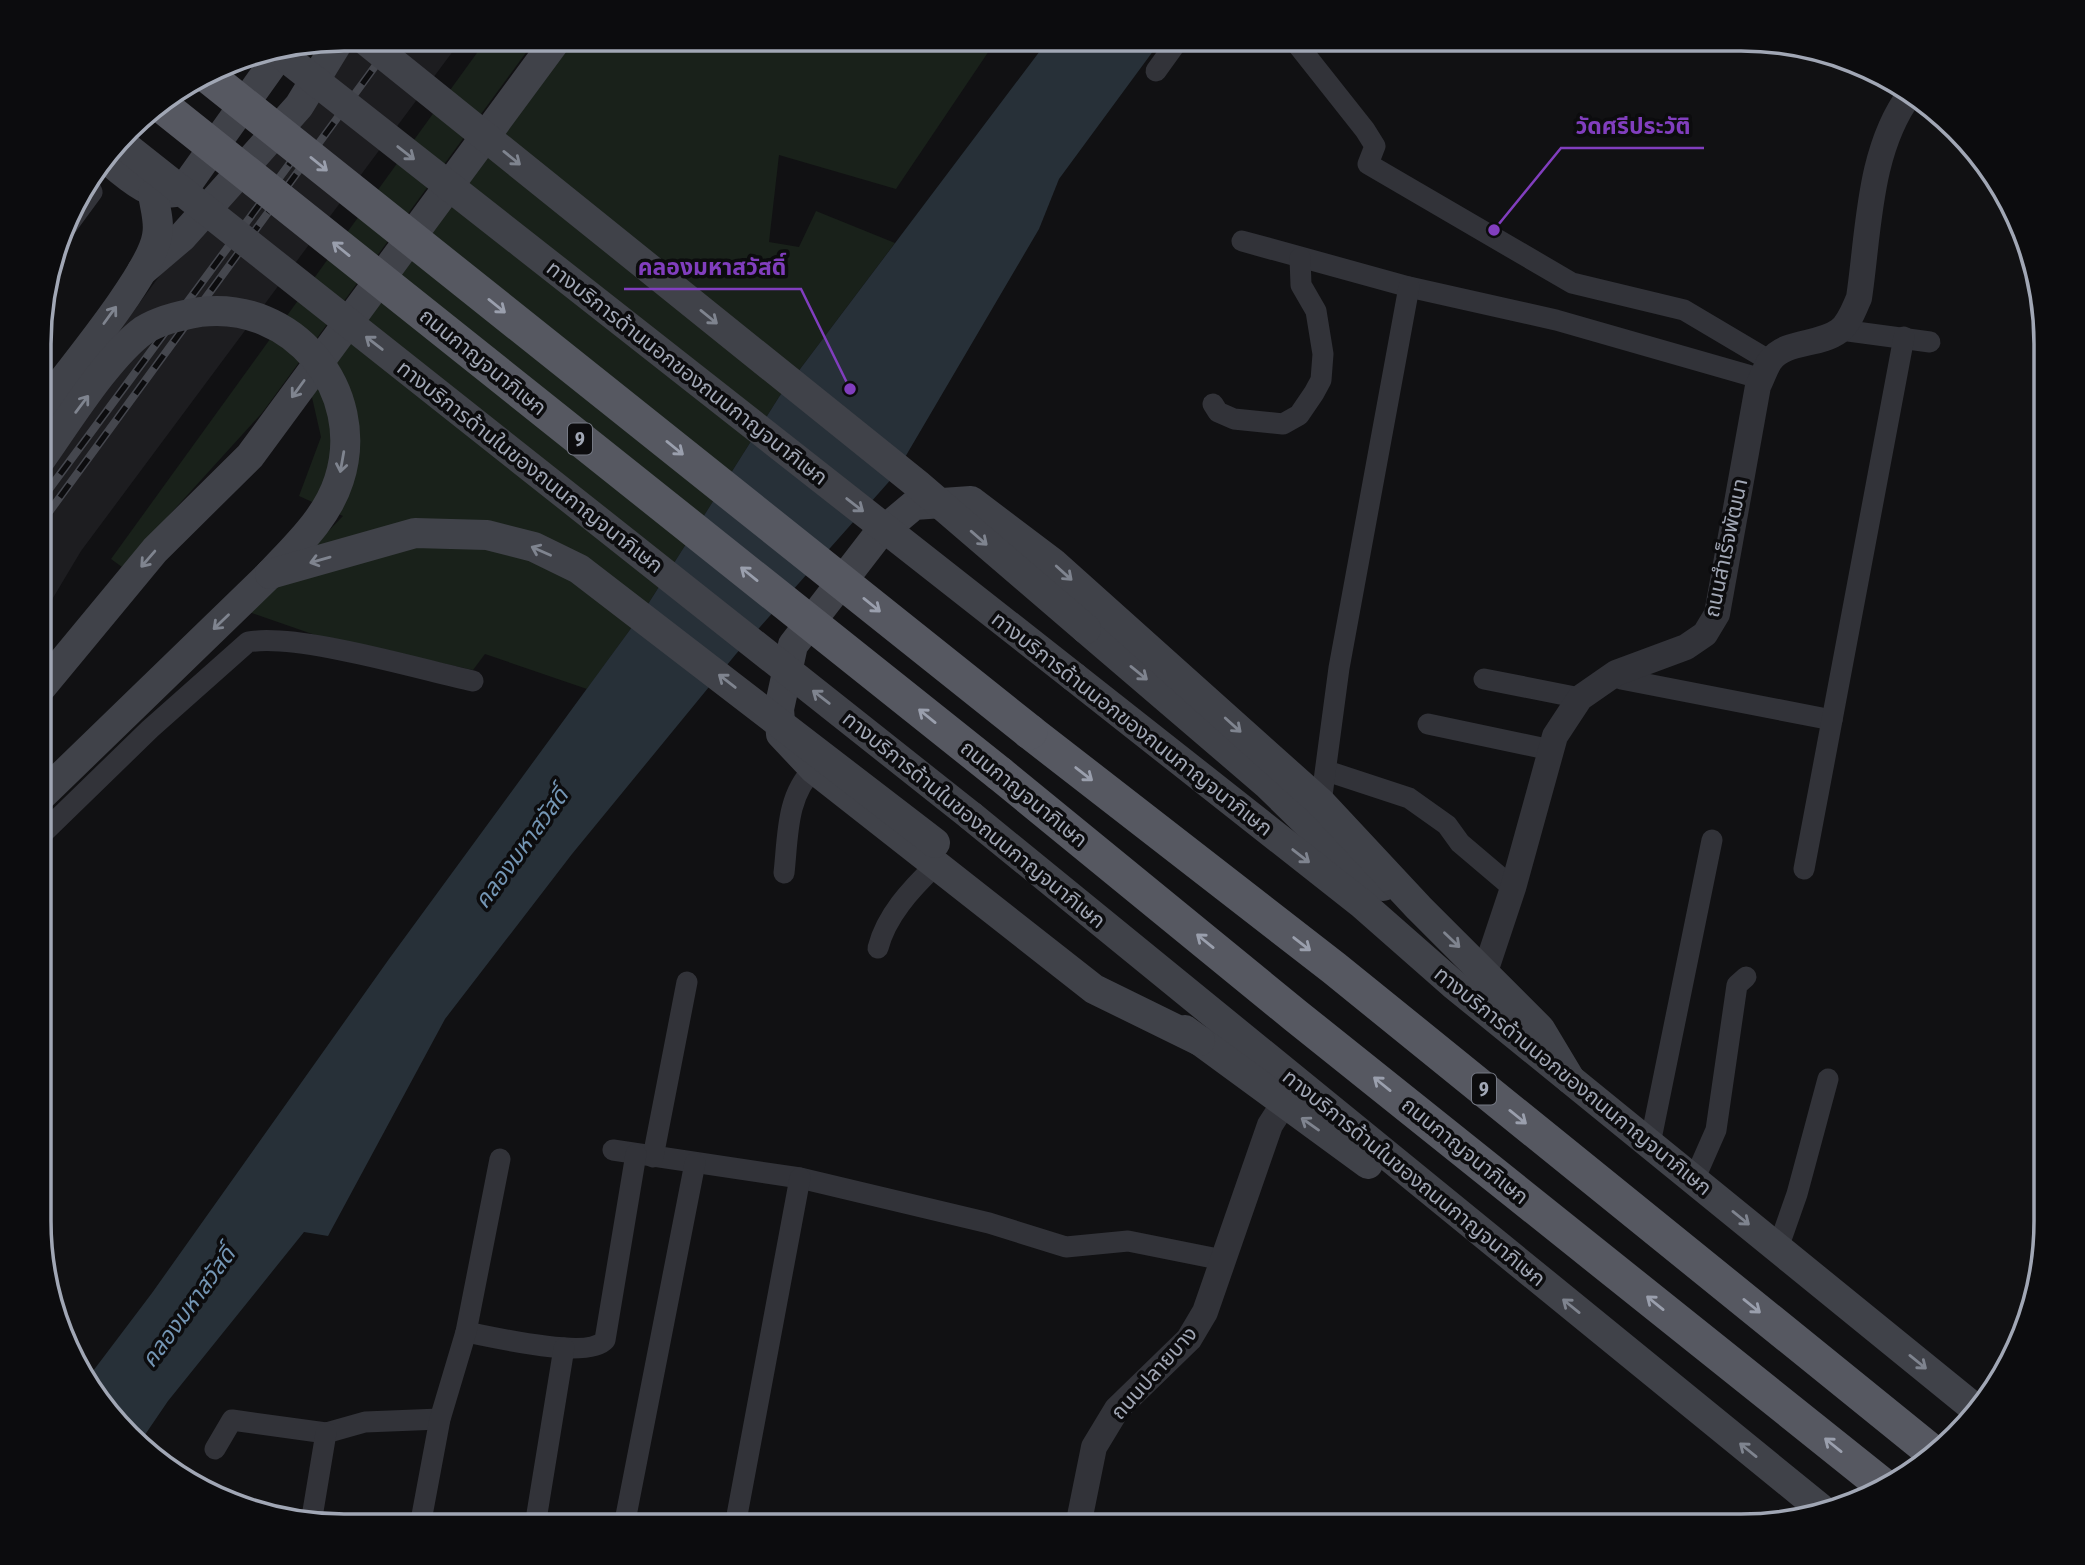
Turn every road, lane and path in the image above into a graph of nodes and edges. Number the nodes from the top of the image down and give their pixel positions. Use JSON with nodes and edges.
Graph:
{"nodes":[{"id":1,"x":333,"y":51,"type":"edge"},
{"id":2,"x":380,"y":51,"type":"edge"},
{"id":3,"x":548,"y":51,"type":"edge"},
{"id":4,"x":1170,"y":51,"type":"edge"},
{"id":5,"x":1302,"y":51,"type":"edge"},
{"id":6,"x":284,"y":56,"type":"edge"},
{"id":7,"x":276,"y":59,"type":"edge"},
{"id":8,"x":1156,"y":71,"type":"dead end"},
{"id":9,"x":214,"y":81,"type":"edge"},
{"id":10,"x":1905,"y":101,"type":"edge"},
{"id":11,"x":167,"y":110,"type":"edge"},
{"id":12,"x":126,"y":147,"type":"edge"},
{"id":13,"x":112,"y":164,"type":"edge"},
{"id":14,"x":153,"y":194,"type":"junction"},
{"id":15,"x":1242,"y":241,"type":"dead end"},
{"id":16,"x":1300,"y":258,"type":"junction"},
{"id":17,"x":142,"y":271,"type":"junction"},
{"id":18,"x":1409,"y":286,"type":"junction"},
{"id":19,"x":1841,"y":330,"type":"junction"},
{"id":20,"x":1904,"y":337,"type":"junction"},
{"id":21,"x":1930,"y":342,"type":"dead end"},
{"id":22,"x":1766,"y":370,"type":"junction"},
{"id":23,"x":51,"y":395,"type":"edge"},
{"id":24,"x":1213,"y":404,"type":"dead end"},
{"id":25,"x":51,"y":445,"type":"edge"},
{"id":26,"x":270,"y":574,"type":"junction"},
{"id":27,"x":1616,"y":673,"type":"junction"},
{"id":28,"x":51,"y":676,"type":"edge"},
{"id":29,"x":1484,"y":679,"type":"dead end"},
{"id":30,"x":472,"y":681,"type":"dead end"},
{"id":31,"x":1580,"y":698,"type":"junction"},
{"id":32,"x":1832,"y":720,"type":"junction"},
{"id":33,"x":1428,"y":724,"type":"dead end"},
{"id":34,"x":1551,"y":750,"type":"junction"},
{"id":35,"x":814,"y":769,"type":"junction"},
{"id":36,"x":1326,"y":771,"type":"junction"},
{"id":37,"x":51,"y":786,"type":"edge"},
{"id":38,"x":1321,"y":803,"type":"junction"},
{"id":39,"x":51,"y":825,"type":"edge"},
{"id":40,"x":1712,"y":840,"type":"dead end"},
{"id":41,"x":935,"y":855,"type":"junction"},
{"id":42,"x":1804,"y":869,"type":"dead end"},
{"id":43,"x":784,"y":873,"type":"dead end"},
{"id":44,"x":1513,"y":888,"type":"junction"},
{"id":45,"x":1419,"y":908,"type":"junction"},
{"id":46,"x":878,"y":948,"type":"dead end"},
{"id":47,"x":1485,"y":972,"type":"junction"},
{"id":48,"x":1746,"y":977,"type":"dead end"},
{"id":49,"x":687,"y":982,"type":"dead end"},
{"id":50,"x":1216,"y":1014,"type":"junction"},
{"id":51,"x":1570,"y":1079,"type":"junction"},
{"id":52,"x":1828,"y":1079,"type":"dead end"},
{"id":53,"x":1252,"y":1080,"type":"junction"},
{"id":54,"x":1283,"y":1105,"type":"junction"},
{"id":55,"x":1650,"y":1144,"type":"junction"},
{"id":56,"x":613,"y":1150,"type":"dead end"},
{"id":57,"x":645,"y":1155,"type":"junction"},
{"id":58,"x":500,"y":1159,"type":"dead end"},
{"id":59,"x":695,"y":1163,"type":"junction"},
{"id":60,"x":800,"y":1178,"type":"junction"},
{"id":61,"x":1694,"y":1180,"type":"junction"},
{"id":62,"x":1452,"y":1210,"type":"junction"},
{"id":63,"x":1778,"y":1248,"type":"junction"},
{"id":64,"x":1223,"y":1260,"type":"junction"},
{"id":65,"x":466,"y":1332,"type":"junction"},
{"id":66,"x":564,"y":1348,"type":"junction"},
{"id":67,"x":1970,"y":1405,"type":"edge"},
{"id":68,"x":440,"y":1419,"type":"junction"},
{"id":69,"x":326,"y":1433,"type":"junction"},
{"id":70,"x":1928,"y":1448,"type":"edge"},
{"id":71,"x":215,"y":1449,"type":"dead end"},
{"id":72,"x":1877,"y":1481,"type":"edge"},
{"id":73,"x":1816,"y":1504,"type":"edge"},
{"id":74,"x":313,"y":1513,"type":"edge"},
{"id":75,"x":421,"y":1514,"type":"edge"},
{"id":76,"x":537,"y":1514,"type":"edge"},
{"id":77,"x":626,"y":1514,"type":"edge"},
{"id":78,"x":737,"y":1514,"type":"edge"},
{"id":79,"x":1081,"y":1514,"type":"edge"}],
"edges":[{"from":1,"to":17,"type":"main road"},
{"from":2,"to":45,"type":"main road","one_way":true,"bridge":true},
{"from":3,"to":28,"type":"main road","one_way":true},
{"from":4,"to":8,"type":"street"},
{"from":5,"to":22,"type":"street"},
{"from":6,"to":51,"type":"main road","name":"ทางบริการด้านนอกของถนนกาญจนาภิเษก","one_way":true,"bridge":true},
{"from":7,"to":14,"type":"main road"},
{"from":9,"to":70,"type":"highway","number":"9","one_way":true,"bridge":true},
{"from":10,"to":19,"type":"street"},
{"from":72,"to":11,"type":"highway","name":"ถนนกาญจนาภิเษก","number":"9","one_way":true,"bridge":true},
{"from":50,"to":12,"type":"main road","name":"ทางบริการด้านในของถนนกาญจนาภิเษก","one_way":true,"bridge":true},
{"from":13,"to":14,"type":"main road"},
{"from":14,"to":17,"type":"main road"},
{"from":15,"to":16,"type":"street"},
{"from":16,"to":18,"type":"street"},
{"from":16,"to":24,"type":"street"},
{"from":23,"to":17,"type":"main road","one_way":true},
{"from":18,"to":22,"type":"street"},
{"from":18,"to":36,"type":"street"},
{"from":19,"to":20,"type":"street"},
{"from":19,"to":22,"type":"street"},
{"from":20,"to":21,"type":"street"},
{"from":20,"to":32,"type":"street"},
{"from":22,"to":27,"type":"street","name":"ถนนสำเร็จพัฒนา"},
{"from":25,"to":26,"type":"main road","one_way":true,"bridge":true},
{"from":26,"to":37,"type":"main road","one_way":true},
{"from":41,"to":26,"type":"main road","one_way":true,"bridge":true},
{"from":27,"to":31,"type":"street","name":"ถนนสำเร็จพัฒนา"},
{"from":27,"to":32,"type":"street"},
{"from":29,"to":31,"type":"street"},
{"from":30,"to":39,"type":"street"},
{"from":31,"to":34,"type":"street","name":"ถนนสำเร็จพัฒนา"},
{"from":32,"to":42,"type":"street"},
{"from":33,"to":34,"type":"street"},
{"from":34,"to":44,"type":"street","name":"ถนนสำเร็จพัฒนา"},
{"from":35,"to":38,"type":"main road","one_way":true},
{"from":35,"to":41,"type":"main road"},
{"from":35,"to":43,"type":"street"},
{"from":36,"to":38,"type":"street"},
{"from":36,"to":44,"type":"street"},
{"from":38,"to":45,"type":"main road"},
{"from":40,"to":55,"type":"street"},
{"from":41,"to":46,"type":"street"},
{"from":41,"to":53,"type":"main road"},
{"from":44,"to":47,"type":"street","name":"ถนนสำเร็จพัฒนา"},
{"from":45,"to":47,"type":"main road","one_way":true},
{"from":47,"to":51,"type":"main road"},
{"from":48,"to":61,"type":"street"},
{"from":49,"to":57,"type":"street"},
{"from":50,"to":53,"type":"main road"},
{"from":50,"to":62,"type":"main road","name":"ทางบริการด้านในของถนนกาญจนาภิเษก"},
{"from":51,"to":55,"type":"main road","name":"ทางบริการด้านนอกของถนนกาญจนาภิเษก"},
{"from":52,"to":63,"type":"street"},
{"from":53,"to":54,"type":"main road"},
{"from":62,"to":54,"type":"main road","one_way":true},
{"from":54,"to":64,"type":"street","name":"ถนนปลายบาง"},
{"from":55,"to":61,"type":"main road","name":"ทางบริการด้านนอกของถนนกาญจนาภิเษก"},
{"from":56,"to":57,"type":"street"},
{"from":57,"to":59,"type":"street"},
{"from":57,"to":66,"type":"street"},
{"from":58,"to":65,"type":"street"},
{"from":59,"to":60,"type":"street"},
{"from":59,"to":77,"type":"street"},
{"from":60,"to":64,"type":"street"},
{"from":60,"to":78,"type":"street"},
{"from":61,"to":63,"type":"main road","name":"ทางบริการด้านนอกของถนนกาญจนาภิเษก","one_way":true},
{"from":73,"to":62,"type":"main road","name":"ทางบริการด้านในของถนนกาญจนาภิเษก","one_way":true},
{"from":63,"to":67,"type":"main road","name":"ทางบริการด้านนอกของถนนกาญจนาภิเษก","one_way":true},
{"from":64,"to":79,"type":"street","name":"ถนนปลายบาง"},
{"from":65,"to":66,"type":"street"},
{"from":65,"to":68,"type":"street"},
{"from":66,"to":76,"type":"street"},
{"from":68,"to":69,"type":"street"},
{"from":68,"to":75,"type":"street"},
{"from":69,"to":71,"type":"street"},
{"from":69,"to":74,"type":"street"}]}
